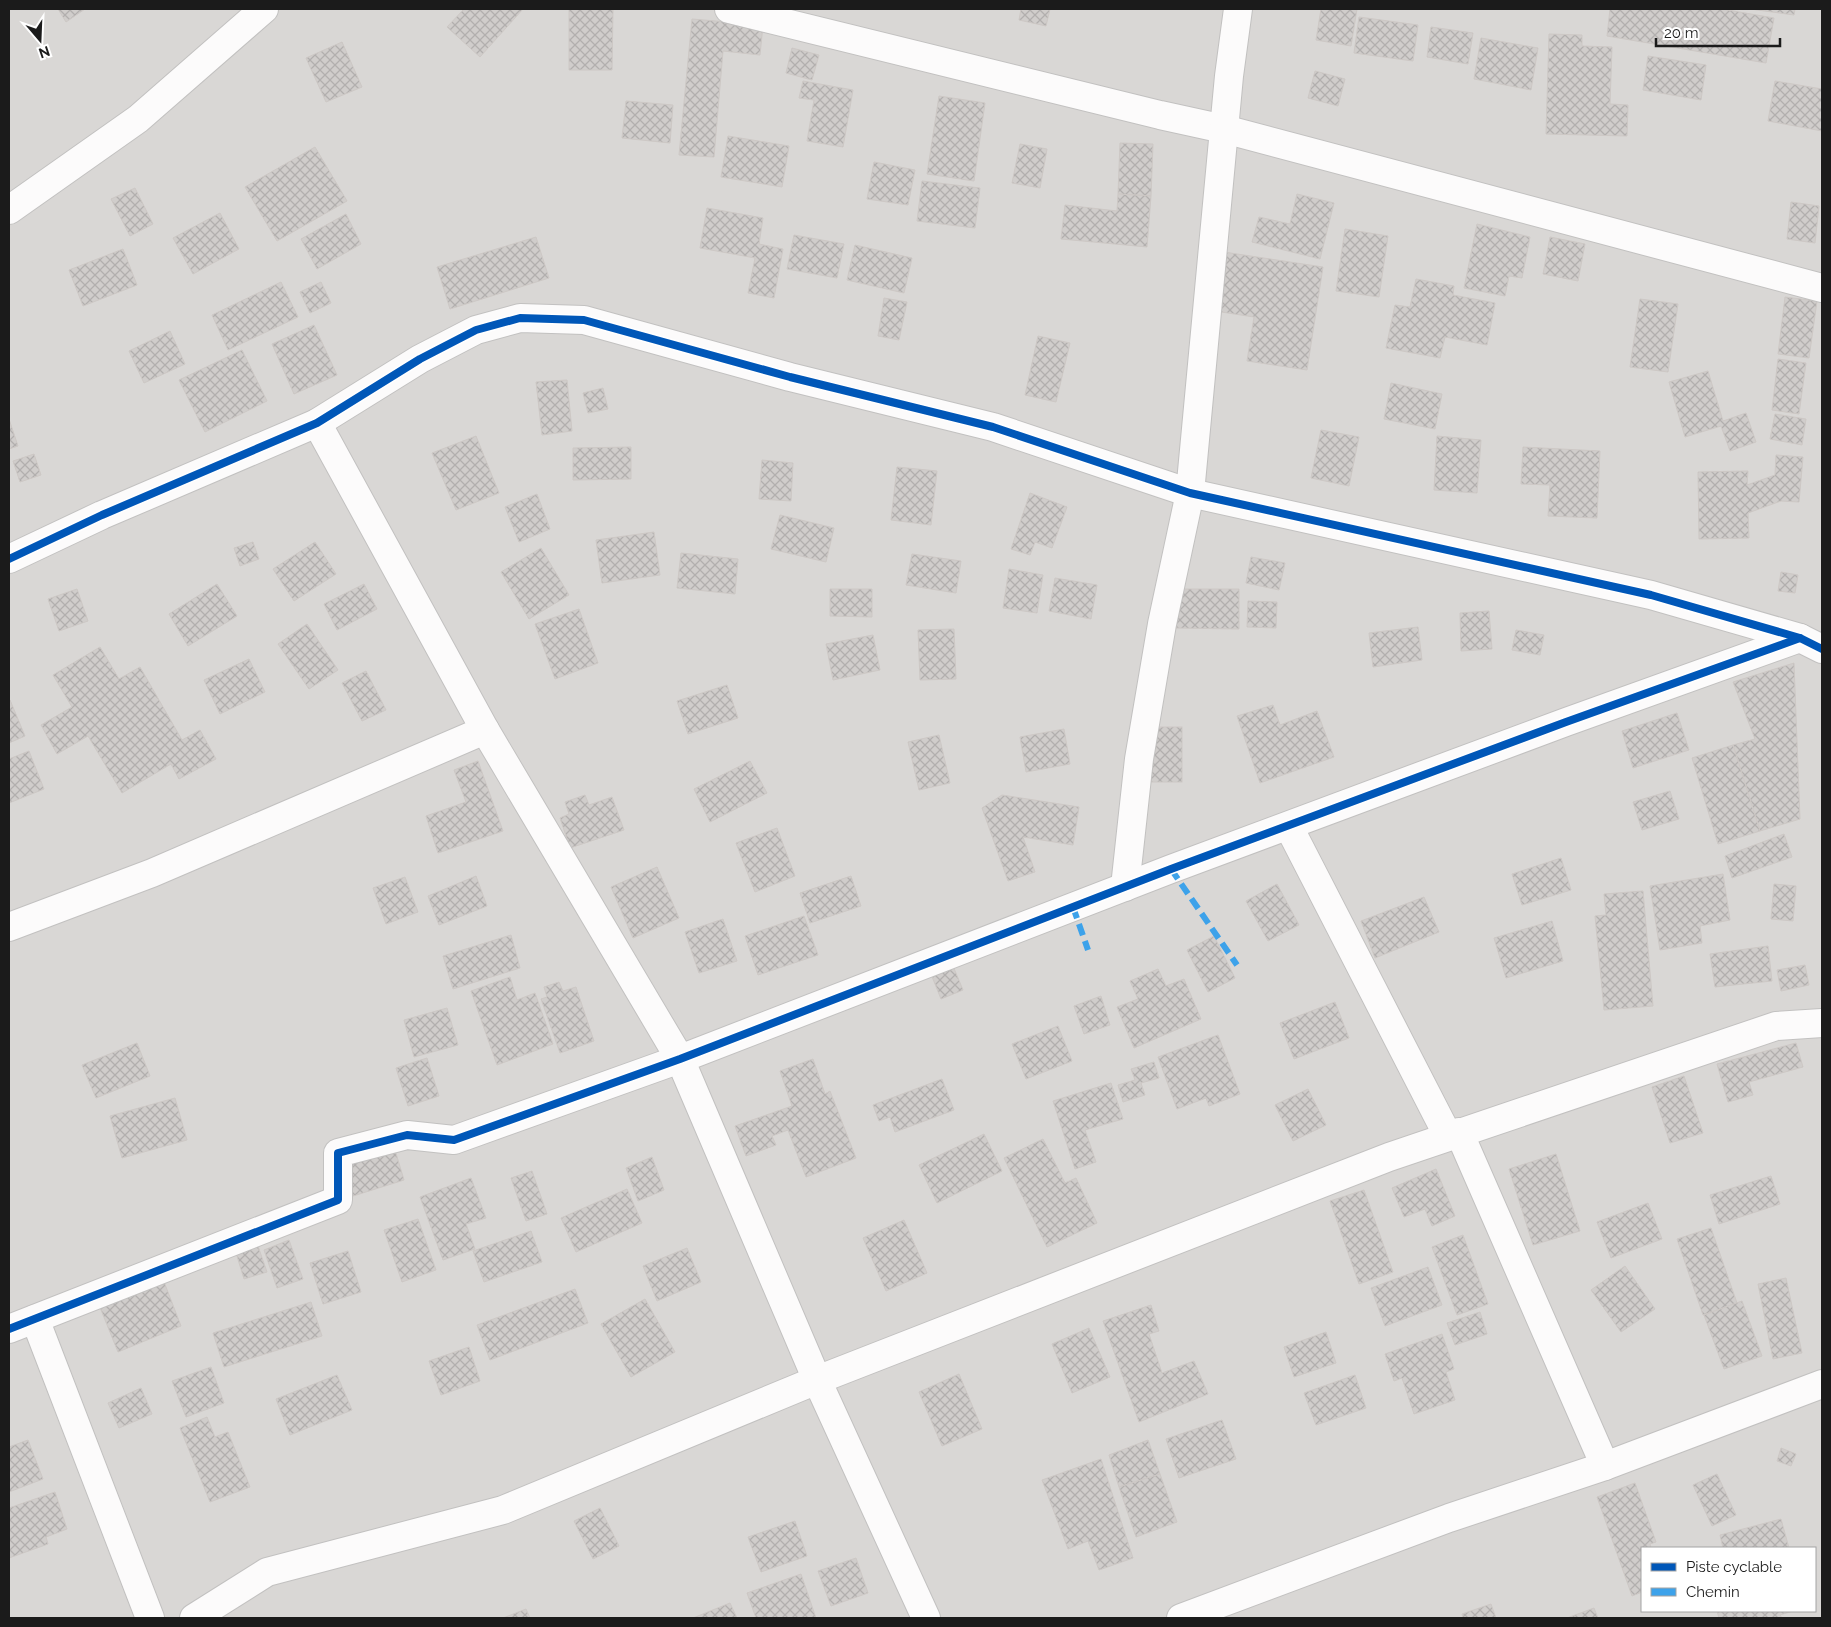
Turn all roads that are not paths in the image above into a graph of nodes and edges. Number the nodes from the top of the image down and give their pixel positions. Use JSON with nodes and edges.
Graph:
{"nodes":[{"id":1,"x":264,"y":9,"type":"edge"},
{"id":2,"x":730,"y":9,"type":"edge"},
{"id":3,"x":1238,"y":9,"type":"edge"},
{"id":4,"x":1224,"y":129,"type":"junction"},
{"id":5,"x":9,"y":210,"type":"edge"},
{"id":6,"x":1822,"y":288,"type":"edge"},
{"id":7,"x":317,"y":423,"type":"junction"},
{"id":8,"x":1190,"y":493,"type":"junction"},
{"id":9,"x":9,"y":559,"type":"edge"},
{"id":10,"x":1811,"y":644,"type":"edge"},
{"id":11,"x":485,"y":730,"type":"junction"},
{"id":12,"x":1289,"y":827,"type":"junction"},
{"id":13,"x":1125,"y":887,"type":"junction"},
{"id":14,"x":9,"y":927,"type":"edge"},
{"id":15,"x":1822,"y":1022,"type":"edge"},
{"id":16,"x":680,"y":1059,"type":"junction"},
{"id":17,"x":1453,"y":1134,"type":"junction"},
{"id":18,"x":35,"y":1318,"type":"junction"},
{"id":19,"x":9,"y":1329,"type":"edge"},
{"id":20,"x":817,"y":1380,"type":"junction"},
{"id":21,"x":1822,"y":1384,"type":"edge"},
{"id":22,"x":1605,"y":1466,"type":"junction"},
{"id":23,"x":150,"y":1618,"type":"edge"},
{"id":24,"x":194,"y":1618,"type":"edge"},
{"id":25,"x":926,"y":1618,"type":"edge"},
{"id":26,"x":1181,"y":1618,"type":"edge"}],
"edges":[{"from":1,"to":5,"type":"street"},
{"from":2,"to":4,"type":"street"},
{"from":3,"to":4,"type":"street"},
{"from":4,"to":6,"type":"street"},
{"from":4,"to":8,"type":"street"},
{"from":7,"to":8,"type":"street"},
{"from":7,"to":9,"type":"street"},
{"from":7,"to":11,"type":"street"},
{"from":8,"to":10,"type":"street"},
{"from":8,"to":13,"type":"street"},
{"from":10,"to":12,"type":"street"},
{"from":11,"to":14,"type":"street"},
{"from":11,"to":16,"type":"street"},
{"from":12,"to":13,"type":"street"},
{"from":12,"to":17,"type":"street"},
{"from":13,"to":16,"type":"street"},
{"from":15,"to":17,"type":"street"},
{"from":16,"to":18,"type":"street"},
{"from":16,"to":20,"type":"street"},
{"from":17,"to":20,"type":"street"},
{"from":17,"to":22,"type":"street"},
{"from":18,"to":19,"type":"street"},
{"from":18,"to":23,"type":"street"},
{"from":20,"to":24,"type":"street"},
{"from":20,"to":25,"type":"street"},
{"from":21,"to":22,"type":"street"},
{"from":22,"to":26,"type":"street"}]}
